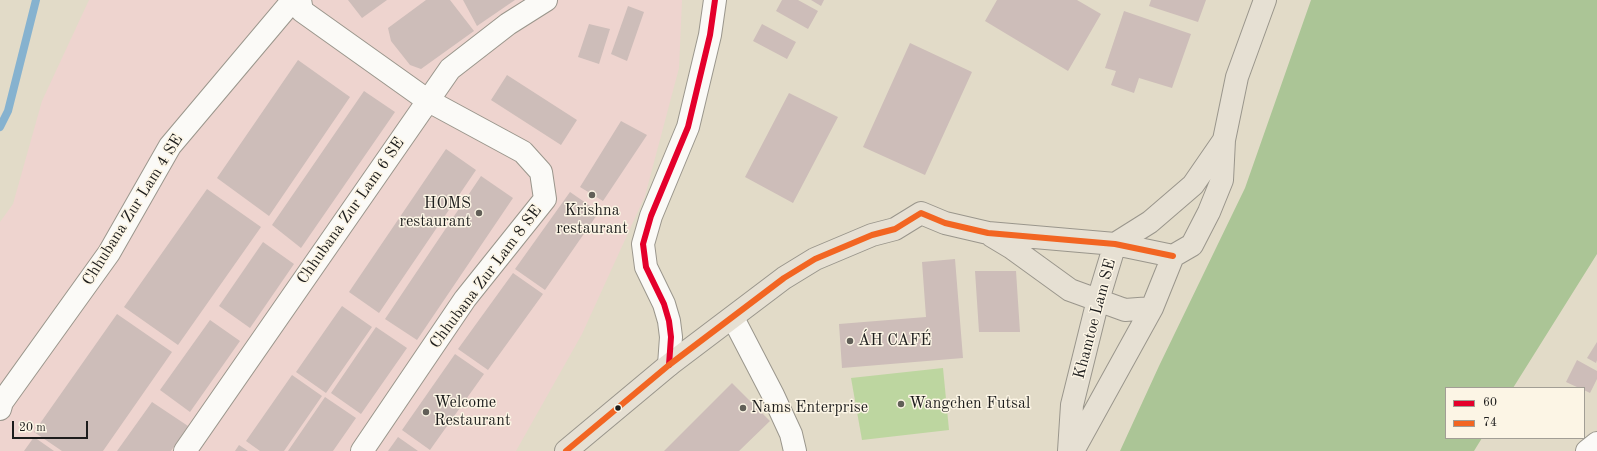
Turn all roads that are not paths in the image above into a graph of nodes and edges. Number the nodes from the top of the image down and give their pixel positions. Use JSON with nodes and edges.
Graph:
{"nodes":[{"id":1,"x":293,"y":0,"type":"edge"},
{"id":2,"x":300,"y":0,"type":"edge"},
{"id":3,"x":546,"y":0,"type":"edge"},
{"id":4,"x":715,"y":0,"type":"edge"},
{"id":5,"x":1265,"y":0,"type":"edge"},
{"id":6,"x":427,"y":100,"type":"junction"},
{"id":7,"x":1224,"y":140,"type":"junction"},
{"id":8,"x":988,"y":233,"type":"junction"},
{"id":9,"x":1115,"y":244,"type":"junction"},
{"id":10,"x":1173,"y":256,"type":"junction"},
{"id":11,"x":1098,"y":300,"type":"junction"},
{"id":12,"x":1152,"y":308,"type":"junction"},
{"id":13,"x":733,"y":318,"type":"junction"},
{"id":14,"x":669,"y":365,"type":"junction"},
{"id":15,"x":0,"y":409,"type":"edge"},
{"id":16,"x":1597,"y":443,"type":"edge"},
{"id":17,"x":185,"y":451,"type":"edge"},
{"id":18,"x":362,"y":451,"type":"edge"},
{"id":19,"x":566,"y":451,"type":"edge"},
{"id":20,"x":795,"y":451,"type":"edge"},
{"id":21,"x":1069,"y":451,"type":"edge"},
{"id":22,"x":1073,"y":451,"type":"edge"},
{"id":23,"x":1587,"y":451,"type":"edge"}],
"edges":[{"from":1,"to":15,"type":"street","name":"Chhubana Zur Lam 4 SE"},
{"from":2,"to":6,"type":"street","name":"Chhubana Zur Lam 8 SE"},
{"from":3,"to":6,"type":"street","name":"Chhubana Zur Lam 6 SE"},
{"from":4,"to":14,"type":"street"},
{"from":5,"to":7,"type":"main road","name":"Khamtoe Lam SE"},
{"from":6,"to":17,"type":"street","name":"Chhubana Zur Lam 6 SE"},
{"from":6,"to":18,"type":"street","name":"Chhubana Zur Lam 8 SE"},
{"from":7,"to":9,"type":"main road","name":"Khamtoe Lam SE"},
{"from":7,"to":10,"type":"main road","name":"Khamtoe Lam SE"},
{"from":8,"to":9,"type":"main road"},
{"from":8,"to":11,"type":"main road"},
{"from":8,"to":13,"type":"main road"},
{"from":9,"to":10,"type":"main road"},
{"from":9,"to":11,"type":"main road","name":"Khamtoe Lam SE"},
{"from":10,"to":12,"type":"main road","name":"Khamtoe Lam SE"},
{"from":11,"to":12,"type":"main road"},
{"from":11,"to":21,"type":"main road","name":"Khamtoe Lam SE"},
{"from":12,"to":22,"type":"main road","name":"Khamtoe Lam SE"},
{"from":13,"to":14,"type":"main road"},
{"from":13,"to":20,"type":"street"},
{"from":14,"to":19,"type":"main road"},
{"from":16,"to":23,"type":"street"}]}
